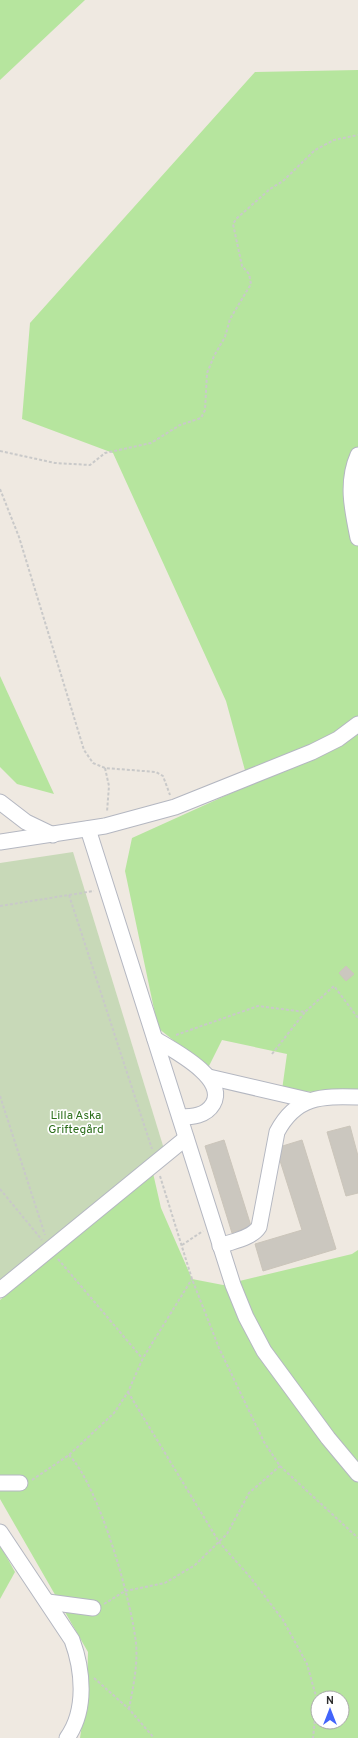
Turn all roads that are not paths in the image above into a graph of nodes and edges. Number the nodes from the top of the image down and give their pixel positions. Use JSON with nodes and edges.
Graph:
{"nodes":[{"id":1,"x":358,"y":455,"type":"edge"},
{"id":2,"x":358,"y":538,"type":"edge"},
{"id":3,"x":358,"y":724,"type":"edge"},
{"id":4,"x":0,"y":802,"type":"edge"},
{"id":5,"x":88,"y":829,"type":"junction"},
{"id":6,"x":53,"y":835,"type":"junction"},
{"id":7,"x":0,"y":842,"type":"edge"},
{"id":8,"x":155,"y":1039,"type":"junction"},
{"id":9,"x":209,"y":1077,"type":"junction"},
{"id":10,"x":358,"y":1097,"type":"edge"},
{"id":11,"x":308,"y":1100,"type":"junction"},
{"id":12,"x":180,"y":1117,"type":"junction"},
{"id":13,"x":186,"y":1138,"type":"junction"},
{"id":14,"x":220,"y":1246,"type":"junction"},
{"id":15,"x":0,"y":1290,"type":"edge"},
{"id":16,"x":358,"y":1474,"type":"edge"},
{"id":17,"x":0,"y":1483,"type":"edge"},
{"id":18,"x":20,"y":1483,"type":"road end"},
{"id":19,"x":0,"y":1532,"type":"edge"},
{"id":20,"x":48,"y":1602,"type":"junction"},
{"id":21,"x":93,"y":1608,"type":"road end"},
{"id":22,"x":67,"y":1738,"type":"edge"}],
"edges":[{"from":1,"to":2,"type":"street"},
{"from":3,"to":5,"type":"street"},
{"from":4,"to":6,"type":"street"},
{"from":5,"to":6,"type":"street"},
{"from":5,"to":8,"type":"street"},
{"from":6,"to":7,"type":"street"},
{"from":8,"to":9,"type":"street"},
{"from":8,"to":12,"type":"street"},
{"from":9,"to":11,"type":"street"},
{"from":9,"to":12,"type":"street"},
{"from":10,"to":11,"type":"street"},
{"from":11,"to":14,"type":"street"},
{"from":12,"to":13,"type":"street"},
{"from":13,"to":14,"type":"street"},
{"from":13,"to":15,"type":"street"},
{"from":14,"to":16,"type":"street"},
{"from":17,"to":18,"type":"street"},
{"from":19,"to":20,"type":"street"},
{"from":20,"to":21,"type":"street"},
{"from":20,"to":22,"type":"street"}]}
